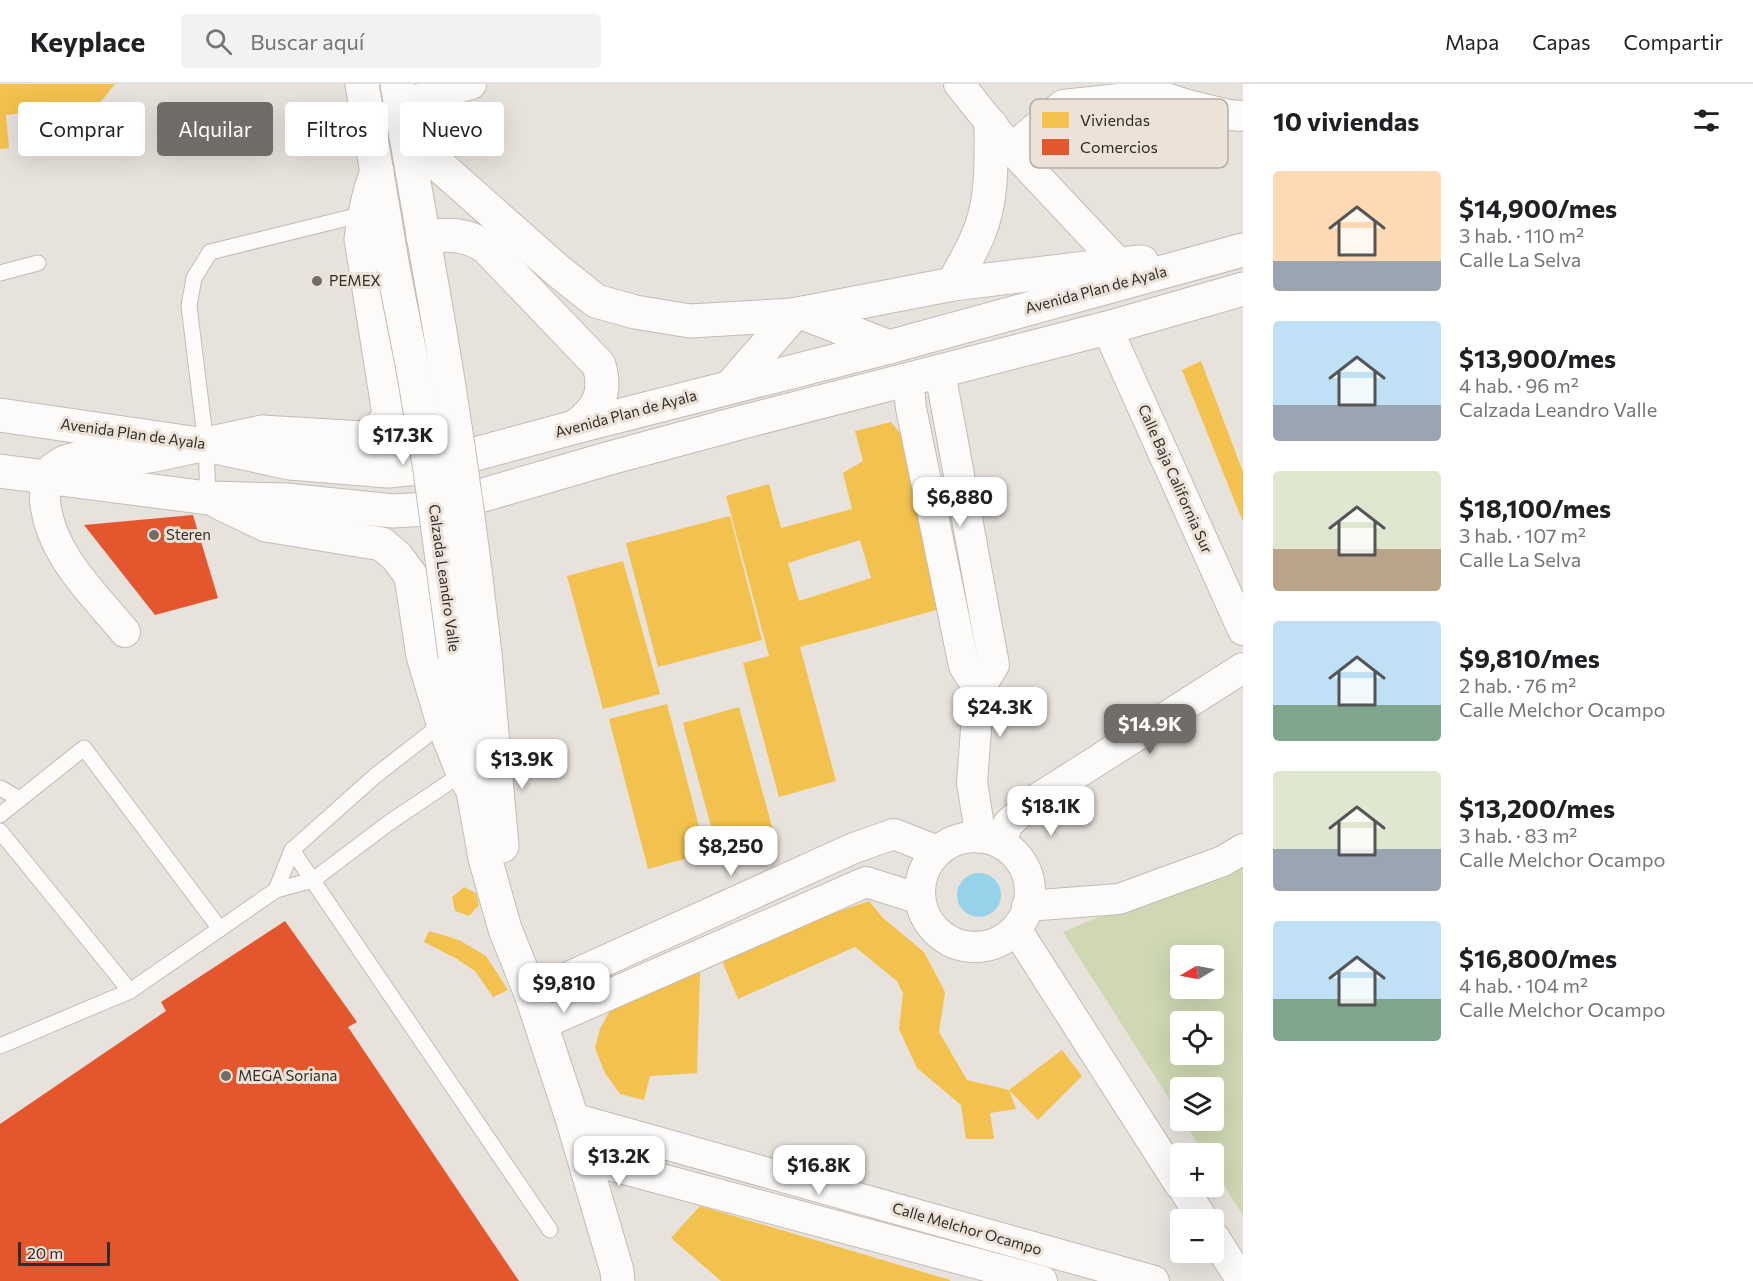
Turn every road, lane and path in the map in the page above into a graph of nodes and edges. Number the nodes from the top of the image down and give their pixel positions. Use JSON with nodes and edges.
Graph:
{"nodes":[{"id":1,"x":362,"y":84,"type":"edge"},
{"id":2,"x":471,"y":84,"type":"edge"},
{"id":3,"x":959,"y":84,"type":"edge"},
{"id":4,"x":1150,"y":89,"type":"edge"},
{"id":5,"x":399,"y":92,"type":"edge"},
{"id":6,"x":1096,"y":99,"type":"edge"},
{"id":7,"x":1174,"y":99,"type":"edge"},
{"id":8,"x":1228,"y":115,"type":"edge"},
{"id":9,"x":1243,"y":116,"type":"edge"},
{"id":10,"x":1030,"y":122,"type":"edge"},
{"id":11,"x":1001,"y":137,"type":"junction"},
{"id":12,"x":409,"y":156,"type":"edge"},
{"id":13,"x":429,"y":156,"type":"edge"},
{"id":14,"x":377,"y":171,"type":"junction"},
{"id":15,"x":364,"y":214,"type":"junction"},
{"id":16,"x":425,"y":247,"type":"junction"},
{"id":17,"x":1229,"y":254,"type":"edge"},
{"id":18,"x":38,"y":262,"type":"dead end"},
{"id":19,"x":1119,"y":264,"type":"junction"},
{"id":20,"x":0,"y":273,"type":"edge"},
{"id":21,"x":954,"y":284,"type":"junction"},
{"id":22,"x":1243,"y":289,"type":"edge"},
{"id":23,"x":798,"y":314,"type":"junction"},
{"id":24,"x":1107,"y":328,"type":"junction"},
{"id":25,"x":889,"y":347,"type":"junction"},
{"id":26,"x":940,"y":372,"type":"junction"},
{"id":27,"x":908,"y":380,"type":"junction"},
{"id":28,"x":730,"y":387,"type":"junction"},
{"id":29,"x":0,"y":415,"type":"edge"},
{"id":30,"x":575,"y":427,"type":"junction"},
{"id":31,"x":206,"y":444,"type":"junction"},
{"id":32,"x":0,"y":471,"type":"edge"},
{"id":33,"x":48,"y":478,"type":"junction"},
{"id":34,"x":208,"y":498,"type":"junction"},
{"id":35,"x":1243,"y":630,"type":"edge"},
{"id":36,"x":125,"y":632,"type":"dead end"},
{"id":37,"x":470,"y":655,"type":"junction"},
{"id":38,"x":1243,"y":668,"type":"edge"},
{"id":39,"x":979,"y":688,"type":"junction"},
{"id":40,"x":443,"y":723,"type":"junction"},
{"id":41,"x":468,"y":782,"type":"junction"},
{"id":42,"x":0,"y":788,"type":"edge"},
{"id":43,"x":20,"y":799,"type":"junction"},
{"id":44,"x":1032,"y":802,"type":"junction"},
{"id":45,"x":0,"y":815,"type":"edge"},
{"id":46,"x":0,"y":831,"type":"edge"},
{"id":47,"x":991,"y":841,"type":"junction"},
{"id":48,"x":1243,"y":849,"type":"edge"},
{"id":49,"x":292,"y":850,"type":"junction"},
{"id":50,"x":937,"y":851,"type":"junction"},
{"id":51,"x":1023,"y":865,"type":"junction"},
{"id":52,"x":313,"y":880,"type":"junction"},
{"id":53,"x":276,"y":890,"type":"junction"},
{"id":54,"x":920,"y":899,"type":"junction"},
{"id":55,"x":1022,"y":917,"type":"junction"},
{"id":56,"x":220,"y":929,"type":"junction"},
{"id":57,"x":505,"y":929,"type":"junction"},
{"id":58,"x":130,"y":991,"type":"junction"},
{"id":59,"x":531,"y":994,"type":"junction"},
{"id":60,"x":540,"y":1025,"type":"junction"},
{"id":61,"x":0,"y":1046,"type":"edge"},
{"id":62,"x":572,"y":1118,"type":"junction"},
{"id":63,"x":583,"y":1158,"type":"junction"},
{"id":64,"x":1170,"y":1167,"type":"edge"},
{"id":65,"x":550,"y":1230,"type":"dead end"},
{"id":66,"x":1224,"y":1253,"type":"edge"},
{"id":67,"x":619,"y":1278,"type":"edge"},
{"id":68,"x":1042,"y":1281,"type":"edge"},
{"id":69,"x":1154,"y":1281,"type":"edge"},
{"id":70,"x":1242,"y":1281,"type":"edge"}],
"edges":[{"from":1,"to":14,"type":"main road","name":"Calzada Leandro Valle"},
{"from":2,"to":5,"type":"street"},
{"from":3,"to":11,"type":"street"},
{"from":4,"to":6,"type":"street"},
{"from":4,"to":7,"type":"street"},
{"from":8,"to":9,"type":"street"},
{"from":10,"to":11,"type":"street"},
{"from":11,"to":19,"type":"street"},
{"from":11,"to":21,"type":"main road"},
{"from":12,"to":16,"type":"main road","name":"Calzada Leandro Valle"},
{"from":13,"to":23,"type":"main road"},
{"from":14,"to":15,"type":"main road"},
{"from":14,"to":37,"type":"main road","name":"Calzada Leandro Valle","bridge":true},
{"from":15,"to":31,"type":"lane"},
{"from":15,"to":31,"type":"main road"},
{"from":16,"to":30,"type":"main road"},
{"from":16,"to":37,"type":"main road","name":"Calzada Leandro Valle","bridge":true},
{"from":17,"to":19,"type":"main road"},
{"from":17,"to":25,"type":"main road","name":"Avenida Plan de Ayala"},
{"from":18,"to":20,"type":"lane"},
{"from":19,"to":21,"type":"main road"},
{"from":21,"to":23,"type":"main road"},
{"from":22,"to":24,"type":"main road"},
{"from":23,"to":25,"type":"main road"},
{"from":23,"to":28,"type":"main road"},
{"from":24,"to":26,"type":"main road"},
{"from":24,"to":35,"type":"street","name":"Calle Baja California Sur"},
{"from":25,"to":28,"type":"main road","name":"Avenida Plan de Ayala"},
{"from":26,"to":27,"type":"main road"},
{"from":26,"to":39,"type":"street"},
{"from":27,"to":34,"type":"main road"},
{"from":27,"to":39,"type":"street"},
{"from":28,"to":30,"type":"main road","name":"Avenida Plan de Ayala"},
{"from":29,"to":31,"type":"main road","name":"Avenida Plan de Ayala"},
{"from":30,"to":31,"type":"main road","name":"Avenida Plan de Ayala"},
{"from":31,"to":33,"type":"main road"},
{"from":31,"to":34,"type":"lane"},
{"from":32,"to":33,"type":"main road"},
{"from":33,"to":34,"type":"main road"},
{"from":33,"to":36,"type":"street"},
{"from":34,"to":40,"type":"main road"},
{"from":37,"to":41,"type":"main road","name":"Calzada Leandro Valle"},
{"from":37,"to":57,"type":"main road","name":"Calzada Leandro Valle"},
{"from":38,"to":44,"type":"street"},
{"from":39,"to":47,"type":"street"},
{"from":40,"to":41,"type":"main road"},
{"from":40,"to":49,"type":"lane"},
{"from":41,"to":52,"type":"lane"},
{"from":41,"to":57,"type":"main road","name":"Calzada Leandro Valle"},
{"from":42,"to":43,"type":"lane"},
{"from":43,"to":45,"type":"lane"},
{"from":43,"to":56,"type":"lane"},
{"from":44,"to":47,"type":"street"},
{"from":44,"to":51,"type":"street"},
{"from":46,"to":58,"type":"lane"},
{"from":47,"to":50,"type":"street"},
{"from":47,"to":51,"type":"street"},
{"from":48,"to":55,"type":"street"},
{"from":49,"to":52,"type":"lane"},
{"from":49,"to":53,"type":"lane"},
{"from":50,"to":54,"type":"street"},
{"from":50,"to":59,"type":"street"},
{"from":51,"to":55,"type":"street"},
{"from":52,"to":53,"type":"lane"},
{"from":52,"to":65,"type":"lane"},
{"from":53,"to":56,"type":"lane"},
{"from":54,"to":55,"type":"street"},
{"from":54,"to":60,"type":"street"},
{"from":55,"to":64,"type":"street"},
{"from":56,"to":58,"type":"lane"},
{"from":57,"to":59,"type":"main road","name":"Calzada Leandro Valle"},
{"from":58,"to":61,"type":"lane"},
{"from":59,"to":60,"type":"main road","name":"Calzada Leandro Valle"},
{"from":60,"to":62,"type":"main road","name":"Calzada Leandro Valle"},
{"from":62,"to":63,"type":"main road","name":"Calzada Leandro Valle"},
{"from":62,"to":69,"type":"street","name":"Calle Melchor Ocampo"},
{"from":63,"to":67,"type":"main road","name":"Calzada Leandro Valle"},
{"from":63,"to":68,"type":"street","name":"Calle Melchor Ocampo"},
{"from":66,"to":70,"type":"street"}]}
